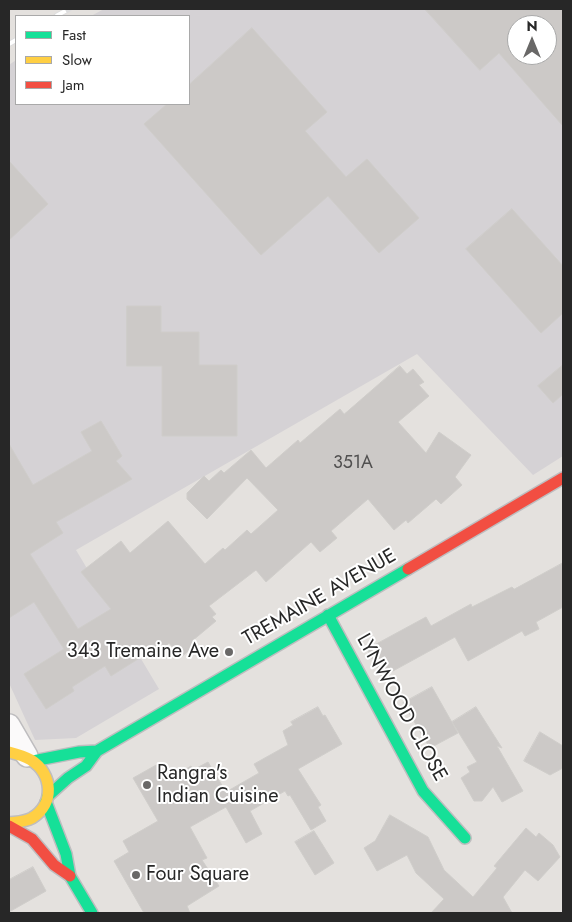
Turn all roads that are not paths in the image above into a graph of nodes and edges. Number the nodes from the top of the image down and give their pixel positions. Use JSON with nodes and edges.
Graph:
{"nodes":[{"id":1,"x":563,"y":478,"type":"edge"},
{"id":2,"x":328,"y":615,"type":"junction"},
{"id":3,"x":9,"y":725,"type":"edge"},
{"id":4,"x":97,"y":751,"type":"junction"},
{"id":5,"x":23,"y":756,"type":"edge"},
{"id":6,"x":47,"y":799,"type":"junction"},
{"id":7,"x":9,"y":825,"type":"edge"},
{"id":8,"x":465,"y":838,"type":"dead end"},
{"id":9,"x":70,"y":876,"type":"junction"},
{"id":10,"x":92,"y":913,"type":"edge"}],
"edges":[{"from":1,"to":2,"type":"main road","name":"TREMAINE AVENUE"},
{"from":2,"to":4,"type":"main road","name":"TREMAINE AVENUE"},
{"from":2,"to":8,"type":"main road","name":"LYNWOOD CLOSE"},
{"from":3,"to":5,"type":"street"},
{"from":4,"to":5,"type":"main road","name":"TREMAINE AVENUE"},
{"from":4,"to":6,"type":"main road","name":"TREMAINE AVENUE"},
{"from":5,"to":6,"type":"main road"},
{"from":6,"to":7,"type":"main road","name":"TREMAINE AVENUE"},
{"from":6,"to":9,"type":"main road"},
{"from":7,"to":9,"type":"main road"},
{"from":9,"to":10,"type":"main road"}]}
